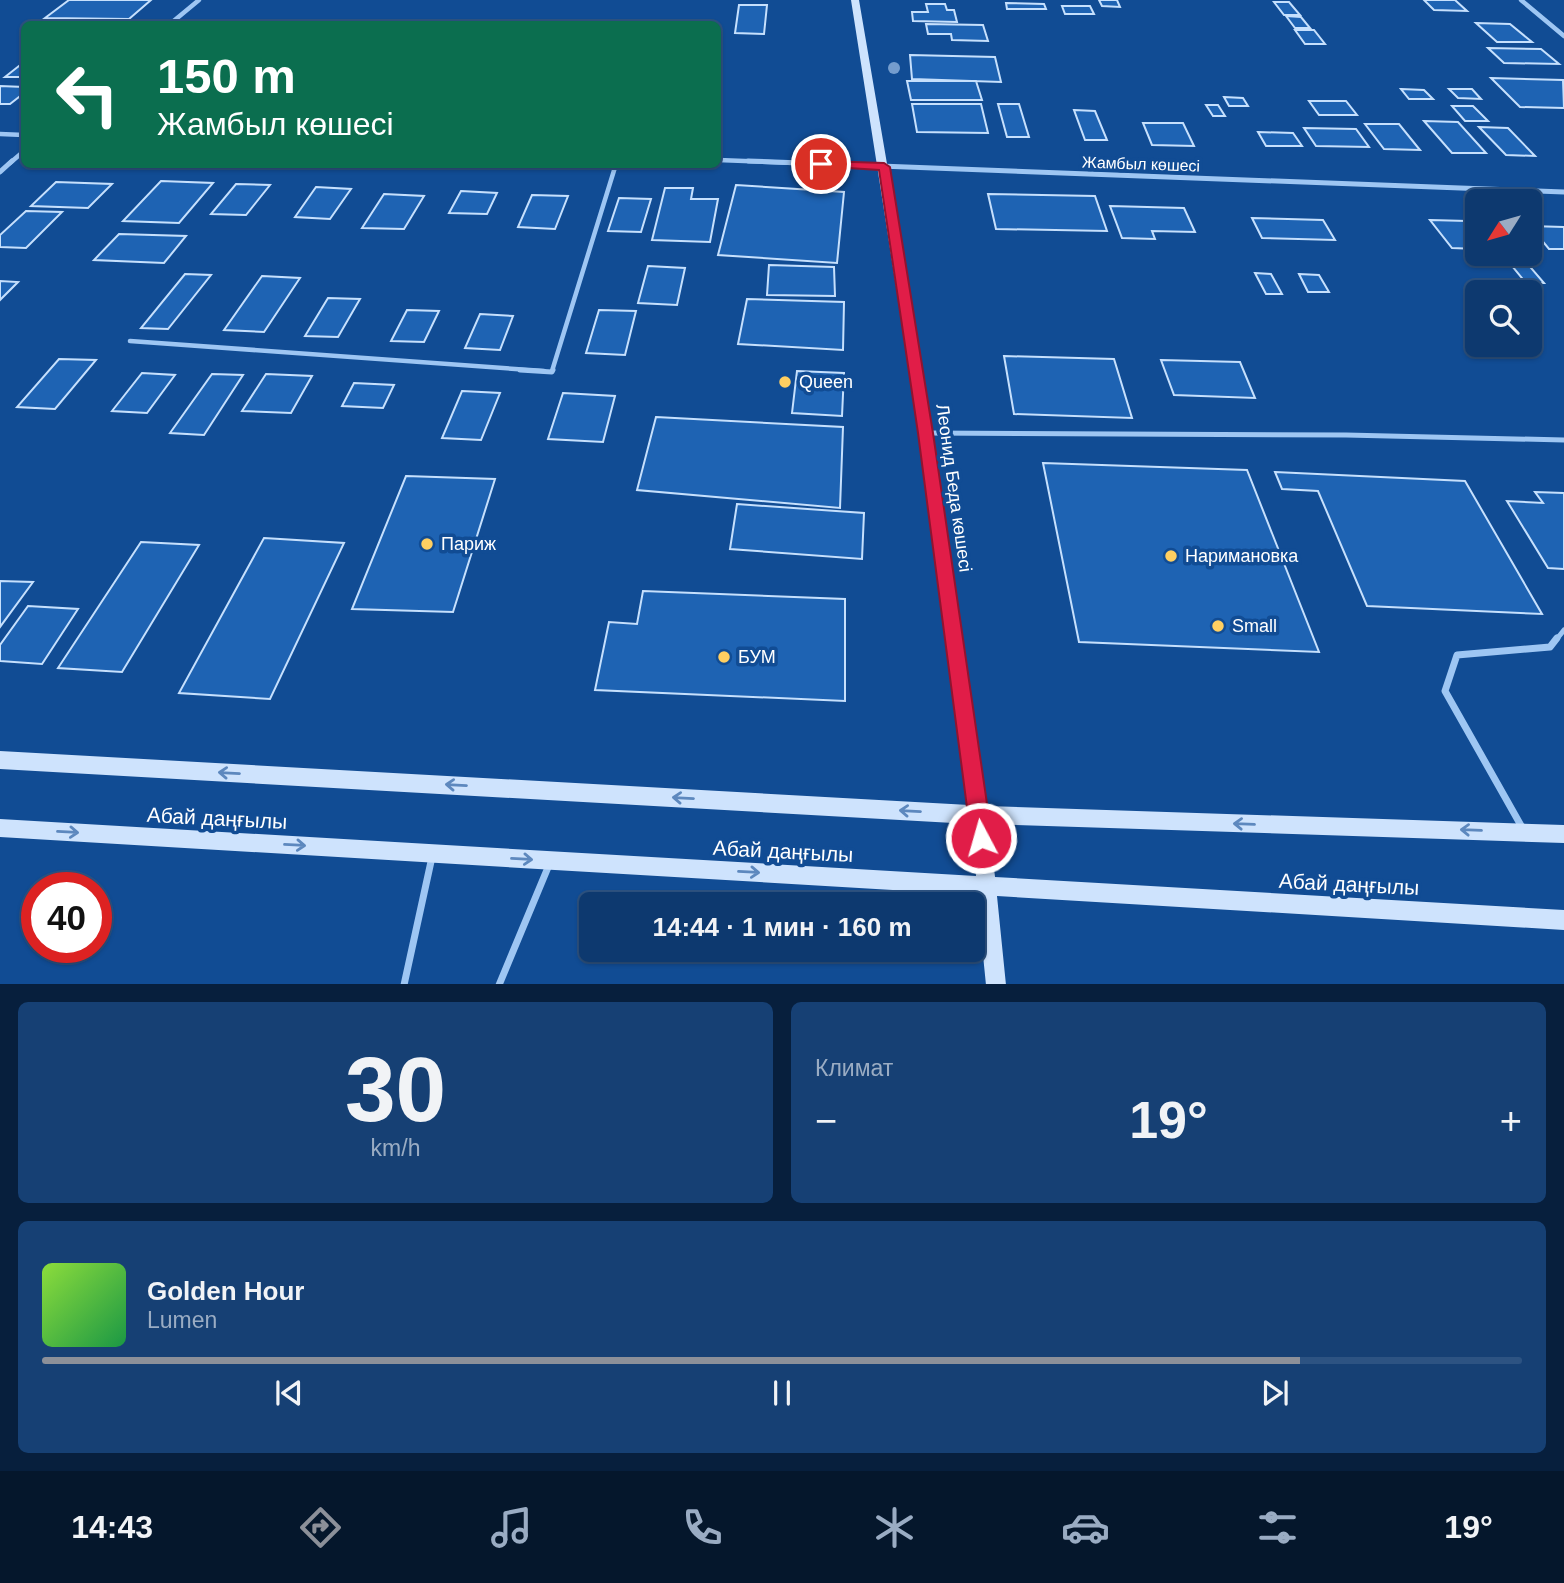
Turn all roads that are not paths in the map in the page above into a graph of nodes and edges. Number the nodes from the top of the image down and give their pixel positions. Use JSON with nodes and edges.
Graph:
{"nodes":[{"id":1,"x":198,"y":0,"type":"edge"},
{"id":2,"x":855,"y":0,"type":"edge"},
{"id":3,"x":1521,"y":0,"type":"edge"},
{"id":4,"x":174,"y":21,"type":"edge"},
{"id":5,"x":1564,"y":36,"type":"edge"},
{"id":6,"x":0,"y":134,"type":"edge"},
{"id":7,"x":21,"y":135,"type":"edge"},
{"id":8,"x":21,"y":154,"type":"edge"},
{"id":9,"x":721,"y":160,"type":"edge"},
{"id":10,"x":884,"y":167,"type":"junction"},
{"id":11,"x":615,"y":168,"type":"edge"},
{"id":12,"x":0,"y":172,"type":"edge"},
{"id":13,"x":1564,"y":192,"type":"edge"},
{"id":14,"x":130,"y":341,"type":"dead end"},
{"id":15,"x":926,"y":433,"type":"junction"},
{"id":16,"x":1564,"y":440,"type":"edge"},
{"id":17,"x":1564,"y":630,"type":"edge"},
{"id":18,"x":0,"y":760,"type":"edge"},
{"id":19,"x":979,"y":815,"type":"junction"},
{"id":20,"x":0,"y":828,"type":"edge"},
{"id":21,"x":1525,"y":831,"type":"junction"},
{"id":22,"x":1564,"y":834,"type":"edge"},
{"id":23,"x":432,"y":854,"type":"junction"},
{"id":24,"x":551,"y":860,"type":"junction"},
{"id":25,"x":986,"y":886,"type":"junction"},
{"id":26,"x":1564,"y":919,"type":"edge"},
{"id":27,"x":404,"y":984,"type":"edge"},
{"id":28,"x":499,"y":984,"type":"edge"},
{"id":29,"x":996,"y":984,"type":"edge"}],
"edges":[{"from":1,"to":4,"type":"street"},
{"from":2,"to":10,"type":"main road","name":"Леонид Беда көшесі"},
{"from":3,"to":5,"type":"street"},
{"from":6,"to":7,"type":"street"},
{"from":8,"to":12,"type":"street"},
{"from":9,"to":10,"type":"street","name":"Жамбыл көшесі"},
{"from":10,"to":13,"type":"street","name":"Жамбыл көшесі"},
{"from":10,"to":15,"type":"main road","name":"Леонид Беда көшесі"},
{"from":11,"to":14,"type":"lane"},
{"from":15,"to":16,"type":"lane"},
{"from":15,"to":19,"type":"main road","name":"Леонид Беда көшесі"},
{"from":17,"to":21,"type":"lane"},
{"from":19,"to":18,"type":"main road","one_way":true},
{"from":21,"to":19,"type":"main road","one_way":true},
{"from":19,"to":25,"type":"main road","name":"Леонид Беда көшесі"},
{"from":20,"to":23,"type":"main road","name":"Абай даңғылы","one_way":true},
{"from":21,"to":22,"type":"main road"},
{"from":23,"to":24,"type":"main road","name":"Абай даңғылы","one_way":true},
{"from":23,"to":27,"type":"lane"},
{"from":24,"to":25,"type":"main road","name":"Абай даңғылы","one_way":true},
{"from":24,"to":28,"type":"lane"},
{"from":25,"to":26,"type":"main road","name":"Абай даңғылы"},
{"from":25,"to":29,"type":"main road","name":"Леонид Беда көшесі"}]}
